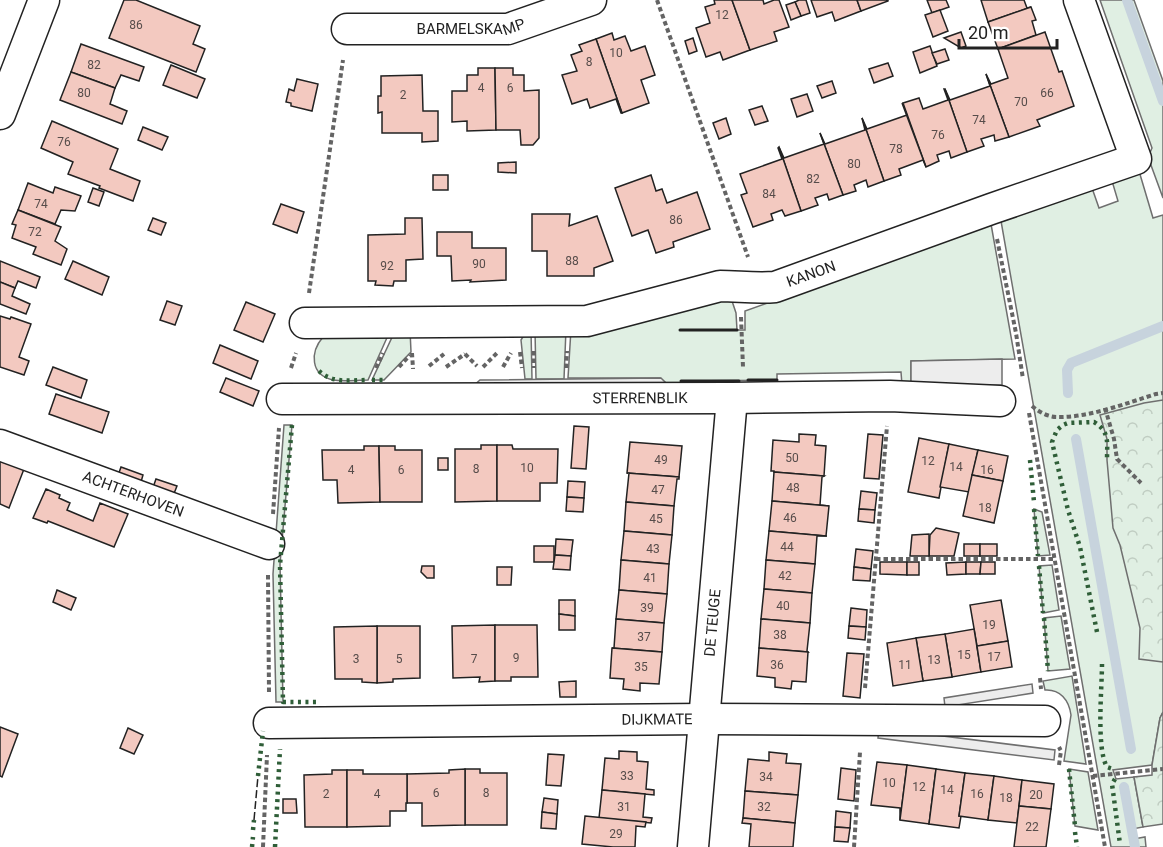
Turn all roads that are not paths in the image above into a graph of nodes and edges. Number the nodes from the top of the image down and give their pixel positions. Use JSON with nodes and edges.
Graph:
{"nodes":[{"id":1,"x":44,"y":0,"type":"edge"},
{"id":2,"x":591,"y":0,"type":"edge"},
{"id":3,"x":1079,"y":0,"type":"edge"},
{"id":4,"x":347,"y":29,"type":"road end"},
{"id":5,"x":0,"y":114,"type":"edge"},
{"id":6,"x":305,"y":323,"type":"road end"},
{"id":7,"x":1012,"y":396,"type":"road end"},
{"id":8,"x":732,"y":398,"type":"junction"},
{"id":9,"x":282,"y":399,"type":"road end"},
{"id":10,"x":0,"y":445,"type":"edge"},
{"id":11,"x":269,"y":544,"type":"road end"},
{"id":12,"x":704,"y":719,"type":"junction"},
{"id":13,"x":1045,"y":721,"type":"dead end"},
{"id":14,"x":269,"y":723,"type":"road end"},
{"id":15,"x":693,"y":847,"type":"edge"}],
"edges":[{"from":1,"to":5,"type":"street"},
{"from":2,"to":4,"type":"street","name":"BARMELSKAMP"},
{"from":3,"to":6,"type":"street","name":"KANON"},
{"from":7,"to":8,"type":"street","name":"STERRENBLIK"},
{"from":8,"to":9,"type":"street","name":"STERRENBLIK"},
{"from":8,"to":12,"type":"street","name":"DE TEUGE"},
{"from":10,"to":11,"type":"street","name":"ACHTERHOVEN"},
{"from":12,"to":13,"type":"street","name":"DIJKMATE"},
{"from":12,"to":14,"type":"street","name":"DIJKMATE"},
{"from":12,"to":15,"type":"street","name":"DE TEUGE"}]}
